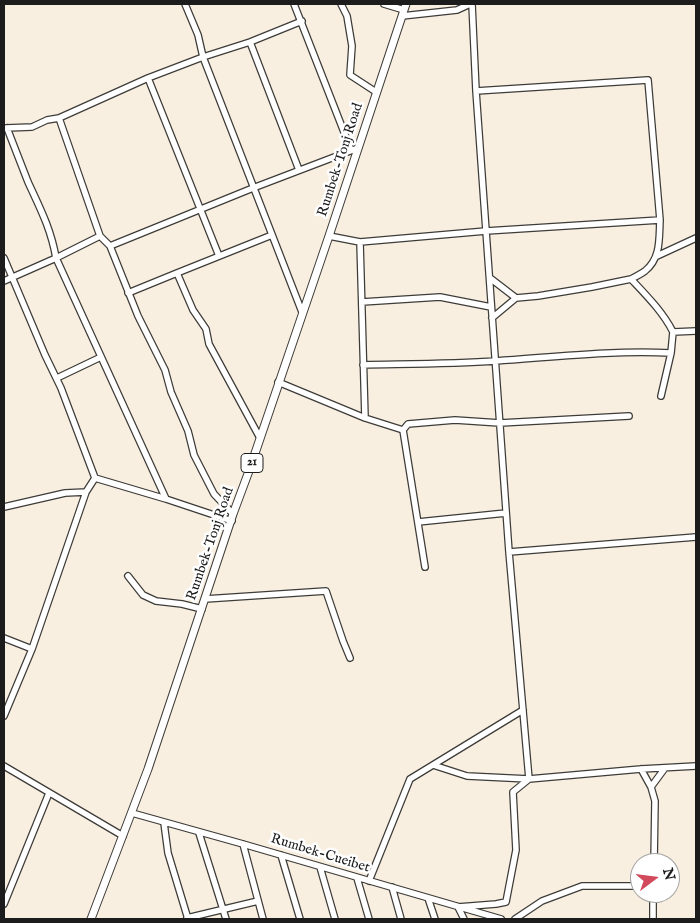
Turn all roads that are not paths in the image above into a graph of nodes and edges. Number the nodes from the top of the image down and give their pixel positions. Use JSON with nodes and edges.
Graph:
{"nodes":[{"id":1,"x":185,"y":4,"type":"edge"},
{"id":2,"x":294,"y":4,"type":"edge"},
{"id":3,"x":341,"y":4,"type":"edge"},
{"id":4,"x":384,"y":4,"type":"edge"},
{"id":5,"x":471,"y":4,"type":"edge"},
{"id":6,"x":404,"y":10,"type":"edge"},
{"id":7,"x":302,"y":21,"type":"junction"},
{"id":8,"x":250,"y":42,"type":"junction"},
{"id":9,"x":203,"y":57,"type":"junction"},
{"id":10,"x":148,"y":78,"type":"junction"},
{"id":11,"x":476,"y":91,"type":"junction"},
{"id":12,"x":376,"y":92,"type":"junction"},
{"id":13,"x":59,"y":118,"type":"junction"},
{"id":14,"x":6,"y":128,"type":"edge"},
{"id":15,"x":354,"y":149,"type":"junction"},
{"id":16,"x":299,"y":170,"type":"junction"},
{"id":17,"x":253,"y":188,"type":"junction"},
{"id":18,"x":200,"y":209,"type":"junction"},
{"id":19,"x":660,"y":220,"type":"junction"},
{"id":20,"x":486,"y":231,"type":"junction"},
{"id":21,"x":272,"y":235,"type":"junction"},
{"id":22,"x":100,"y":236,"type":"junction"},
{"id":23,"x":329,"y":236,"type":"junction"},
{"id":24,"x":696,"y":238,"type":"edge"},
{"id":25,"x":360,"y":242,"type":"junction"},
{"id":26,"x":110,"y":246,"type":"junction"},
{"id":27,"x":219,"y":256,"type":"junction"},
{"id":28,"x":657,"y":256,"type":"junction"},
{"id":29,"x":4,"y":258,"type":"edge"},
{"id":30,"x":56,"y":258,"type":"junction"},
{"id":31,"x":177,"y":273,"type":"junction"},
{"id":32,"x":12,"y":276,"type":"junction"},
{"id":33,"x":490,"y":278,"type":"junction"},
{"id":34,"x":631,"y":279,"type":"junction"},
{"id":35,"x":4,"y":280,"type":"edge"},
{"id":36,"x":128,"y":294,"type":"junction"},
{"id":37,"x":516,"y":298,"type":"junction"},
{"id":38,"x":362,"y":302,"type":"junction"},
{"id":39,"x":491,"y":307,"type":"junction"},
{"id":40,"x":302,"y":312,"type":"junction"},
{"id":41,"x":492,"y":318,"type":"junction"},
{"id":42,"x":696,"y":331,"type":"edge"},
{"id":43,"x":673,"y":332,"type":"junction"},
{"id":44,"x":671,"y":353,"type":"junction"},
{"id":45,"x":101,"y":357,"type":"junction"},
{"id":46,"x":495,"y":361,"type":"junction"},
{"id":47,"x":363,"y":365,"type":"junction"},
{"id":48,"x":56,"y":378,"type":"junction"},
{"id":49,"x":278,"y":382,"type":"junction"},
{"id":50,"x":661,"y":396,"type":"dead end"},
{"id":51,"x":629,"y":416,"type":"dead end"},
{"id":52,"x":365,"y":418,"type":"junction"},
{"id":53,"x":500,"y":422,"type":"junction"},
{"id":54,"x":403,"y":430,"type":"junction"},
{"id":55,"x":260,"y":438,"type":"junction"},
{"id":56,"x":95,"y":478,"type":"junction"},
{"id":57,"x":86,"y":492,"type":"junction"},
{"id":58,"x":166,"y":499,"type":"junction"},
{"id":59,"x":4,"y":507,"type":"edge"},
{"id":60,"x":506,"y":513,"type":"junction"},
{"id":61,"x":232,"y":517,"type":"junction"},
{"id":62,"x":418,"y":522,"type":"junction"},
{"id":63,"x":696,"y":537,"type":"edge"},
{"id":64,"x":509,"y":552,"type":"junction"},
{"id":65,"x":425,"y":567,"type":"dead end"},
{"id":66,"x":128,"y":576,"type":"dead end"},
{"id":67,"x":205,"y":598,"type":"junction"},
{"id":68,"x":202,"y":609,"type":"junction"},
{"id":69,"x":4,"y":638,"type":"edge"},
{"id":70,"x":32,"y":649,"type":"junction"},
{"id":71,"x":350,"y":658,"type":"dead end"},
{"id":72,"x":523,"y":710,"type":"junction"},
{"id":73,"x":4,"y":716,"type":"edge"},
{"id":74,"x":433,"y":765,"type":"junction"},
{"id":75,"x":4,"y":766,"type":"edge"},
{"id":76,"x":696,"y":766,"type":"edge"},
{"id":77,"x":665,"y":768,"type":"junction"},
{"id":78,"x":641,"y":769,"type":"junction"},
{"id":79,"x":529,"y":779,"type":"junction"},
{"id":80,"x":651,"y":787,"type":"junction"},
{"id":81,"x":49,"y":793,"type":"junction"},
{"id":82,"x":132,"y":813,"type":"junction"},
{"id":83,"x":164,"y":823,"type":"junction"},
{"id":84,"x":199,"y":832,"type":"junction"},
{"id":85,"x":123,"y":836,"type":"junction"},
{"id":86,"x":243,"y":844,"type":"junction"},
{"id":87,"x":654,"y":853,"type":"edge"},
{"id":88,"x":280,"y":855,"type":"junction"},
{"id":89,"x":320,"y":867,"type":"junction"},
{"id":90,"x":357,"y":878,"type":"junction"},
{"id":91,"x":369,"y":881,"type":"junction"},
{"id":92,"x":630,"y":886,"type":"edge"},
{"id":93,"x":392,"y":888,"type":"junction"},
{"id":94,"x":428,"y":898,"type":"junction"},
{"id":95,"x":258,"y":901,"type":"junction"},
{"id":96,"x":653,"y":903,"type":"edge"},
{"id":97,"x":4,"y":904,"type":"edge"},
{"id":98,"x":458,"y":907,"type":"junction"},
{"id":99,"x":224,"y":910,"type":"junction"},
{"id":100,"x":91,"y":919,"type":"edge"},
{"id":101,"x":187,"y":919,"type":"edge"},
{"id":102,"x":226,"y":919,"type":"edge"},
{"id":103,"x":263,"y":919,"type":"edge"},
{"id":104,"x":300,"y":919,"type":"edge"},
{"id":105,"x":335,"y":919,"type":"edge"},
{"id":106,"x":369,"y":919,"type":"edge"},
{"id":107,"x":401,"y":919,"type":"edge"},
{"id":108,"x":435,"y":919,"type":"edge"},
{"id":109,"x":464,"y":919,"type":"edge"},
{"id":110,"x":501,"y":919,"type":"edge"},
{"id":111,"x":515,"y":919,"type":"edge"},
{"id":112,"x":653,"y":919,"type":"edge"}],
"edges":[{"from":1,"to":9,"type":"street"},
{"from":2,"to":7,"type":"street"},
{"from":3,"to":12,"type":"street"},
{"from":4,"to":6,"type":"street"},
{"from":5,"to":6,"type":"street"},
{"from":5,"to":11,"type":"street"},
{"from":6,"to":12,"type":"main road","name":"Rumbek-Tonj Road","number":"21"},
{"from":7,"to":8,"type":"street"},
{"from":7,"to":15,"type":"street"},
{"from":8,"to":9,"type":"street"},
{"from":8,"to":16,"type":"street"},
{"from":9,"to":10,"type":"street"},
{"from":9,"to":17,"type":"street"},
{"from":10,"to":13,"type":"street"},
{"from":10,"to":18,"type":"street"},
{"from":11,"to":19,"type":"street"},
{"from":11,"to":20,"type":"street"},
{"from":12,"to":15,"type":"main road","name":"Rumbek-Tonj Road","number":"21"},
{"from":13,"to":14,"type":"street"},
{"from":13,"to":22,"type":"street"},
{"from":14,"to":30,"type":"street"},
{"from":15,"to":16,"type":"street"},
{"from":15,"to":23,"type":"main road","name":"Rumbek-Tonj Road","number":"21"},
{"from":16,"to":17,"type":"street"},
{"from":17,"to":18,"type":"street"},
{"from":17,"to":21,"type":"street"},
{"from":18,"to":26,"type":"street"},
{"from":18,"to":27,"type":"street"},
{"from":19,"to":20,"type":"street"},
{"from":19,"to":28,"type":"street"},
{"from":20,"to":25,"type":"street"},
{"from":20,"to":33,"type":"street"},
{"from":21,"to":27,"type":"street"},
{"from":21,"to":40,"type":"street"},
{"from":22,"to":26,"type":"street"},
{"from":22,"to":30,"type":"street"},
{"from":23,"to":25,"type":"street"},
{"from":23,"to":40,"type":"main road","name":"Rumbek-Tonj Road","number":"21"},
{"from":24,"to":28,"type":"street"},
{"from":25,"to":38,"type":"street"},
{"from":26,"to":36,"type":"street"},
{"from":27,"to":31,"type":"street"},
{"from":28,"to":34,"type":"street"},
{"from":29,"to":32,"type":"street"},
{"from":30,"to":32,"type":"street"},
{"from":30,"to":45,"type":"street"},
{"from":31,"to":36,"type":"street"},
{"from":31,"to":55,"type":"street"},
{"from":32,"to":35,"type":"street"},
{"from":32,"to":48,"type":"street"},
{"from":33,"to":37,"type":"street"},
{"from":33,"to":39,"type":"street"},
{"from":34,"to":37,"type":"street"},
{"from":34,"to":43,"type":"street"},
{"from":36,"to":61,"type":"street"},
{"from":37,"to":41,"type":"street"},
{"from":38,"to":39,"type":"street"},
{"from":38,"to":47,"type":"street"},
{"from":39,"to":41,"type":"street"},
{"from":40,"to":49,"type":"main road","name":"Rumbek-Tonj Road","number":"21"},
{"from":41,"to":46,"type":"street"},
{"from":42,"to":43,"type":"street"},
{"from":43,"to":44,"type":"street"},
{"from":44,"to":46,"type":"street"},
{"from":44,"to":50,"type":"street"},
{"from":45,"to":48,"type":"street"},
{"from":45,"to":58,"type":"street"},
{"from":46,"to":47,"type":"street"},
{"from":46,"to":53,"type":"street"},
{"from":47,"to":52,"type":"street"},
{"from":48,"to":56,"type":"street"},
{"from":49,"to":52,"type":"street"},
{"from":49,"to":55,"type":"main road","name":"Rumbek-Tonj Road","number":"21"},
{"from":51,"to":53,"type":"street"},
{"from":52,"to":54,"type":"street"},
{"from":53,"to":54,"type":"street"},
{"from":53,"to":60,"type":"street"},
{"from":54,"to":62,"type":"street"},
{"from":55,"to":61,"type":"main road","name":"Rumbek-Tonj Road","number":"21"},
{"from":56,"to":57,"type":"street"},
{"from":56,"to":58,"type":"street"},
{"from":57,"to":59,"type":"street"},
{"from":57,"to":70,"type":"street"},
{"from":58,"to":61,"type":"street"},
{"from":60,"to":62,"type":"street"},
{"from":60,"to":64,"type":"street"},
{"from":61,"to":67,"type":"main road","name":"Rumbek-Tonj Road","number":"21"},
{"from":62,"to":65,"type":"street"},
{"from":63,"to":64,"type":"street"},
{"from":64,"to":72,"type":"street"},
{"from":66,"to":68,"type":"street"},
{"from":67,"to":68,"type":"main road","name":"Rumbek-Tonj Road","number":"21"},
{"from":67,"to":71,"type":"street"},
{"from":68,"to":82,"type":"main road","name":"Rumbek-Tonj Road","number":"21"},
{"from":69,"to":70,"type":"street"},
{"from":70,"to":73,"type":"street"},
{"from":72,"to":74,"type":"street"},
{"from":72,"to":79,"type":"street"},
{"from":74,"to":79,"type":"street"},
{"from":74,"to":91,"type":"street"},
{"from":75,"to":81,"type":"street"},
{"from":76,"to":77,"type":"street"},
{"from":77,"to":78,"type":"street"},
{"from":77,"to":80,"type":"street"},
{"from":78,"to":79,"type":"street"},
{"from":78,"to":80,"type":"street"},
{"from":79,"to":98,"type":"street"},
{"from":80,"to":87,"type":"street"},
{"from":81,"to":85,"type":"street"},
{"from":81,"to":97,"type":"street"},
{"from":82,"to":83,"type":"street","name":"Rumbek-Cueibet"},
{"from":82,"to":85,"type":"main road","name":"Rumbek-Tonj Road","number":"21"},
{"from":83,"to":84,"type":"street","name":"Rumbek-Cueibet"},
{"from":83,"to":101,"type":"street"},
{"from":84,"to":86,"type":"street","name":"Rumbek-Cueibet"},
{"from":84,"to":99,"type":"street"},
{"from":85,"to":100,"type":"main road","name":"Rumbek-Tonj Road","number":"21"},
{"from":86,"to":88,"type":"street","name":"Rumbek-Cueibet"},
{"from":86,"to":95,"type":"street"},
{"from":88,"to":89,"type":"street","name":"Rumbek-Cueibet"},
{"from":88,"to":104,"type":"street"},
{"from":89,"to":90,"type":"street","name":"Rumbek-Cueibet"},
{"from":89,"to":105,"type":"street"},
{"from":90,"to":91,"type":"street","name":"Rumbek-Cueibet"},
{"from":90,"to":106,"type":"street"},
{"from":91,"to":93,"type":"street","name":"Rumbek-Cueibet"},
{"from":92,"to":111,"type":"street"},
{"from":93,"to":94,"type":"street","name":"Rumbek-Cueibet"},
{"from":93,"to":107,"type":"street"},
{"from":94,"to":98,"type":"street","name":"Rumbek-Cueibet"},
{"from":94,"to":108,"type":"street"},
{"from":95,"to":99,"type":"street"},
{"from":95,"to":103,"type":"street"},
{"from":96,"to":112,"type":"street"},
{"from":98,"to":109,"type":"street"},
{"from":98,"to":110,"type":"street","name":"Rumbek-Cueibet"},
{"from":99,"to":101,"type":"street"},
{"from":99,"to":102,"type":"street"}]}
